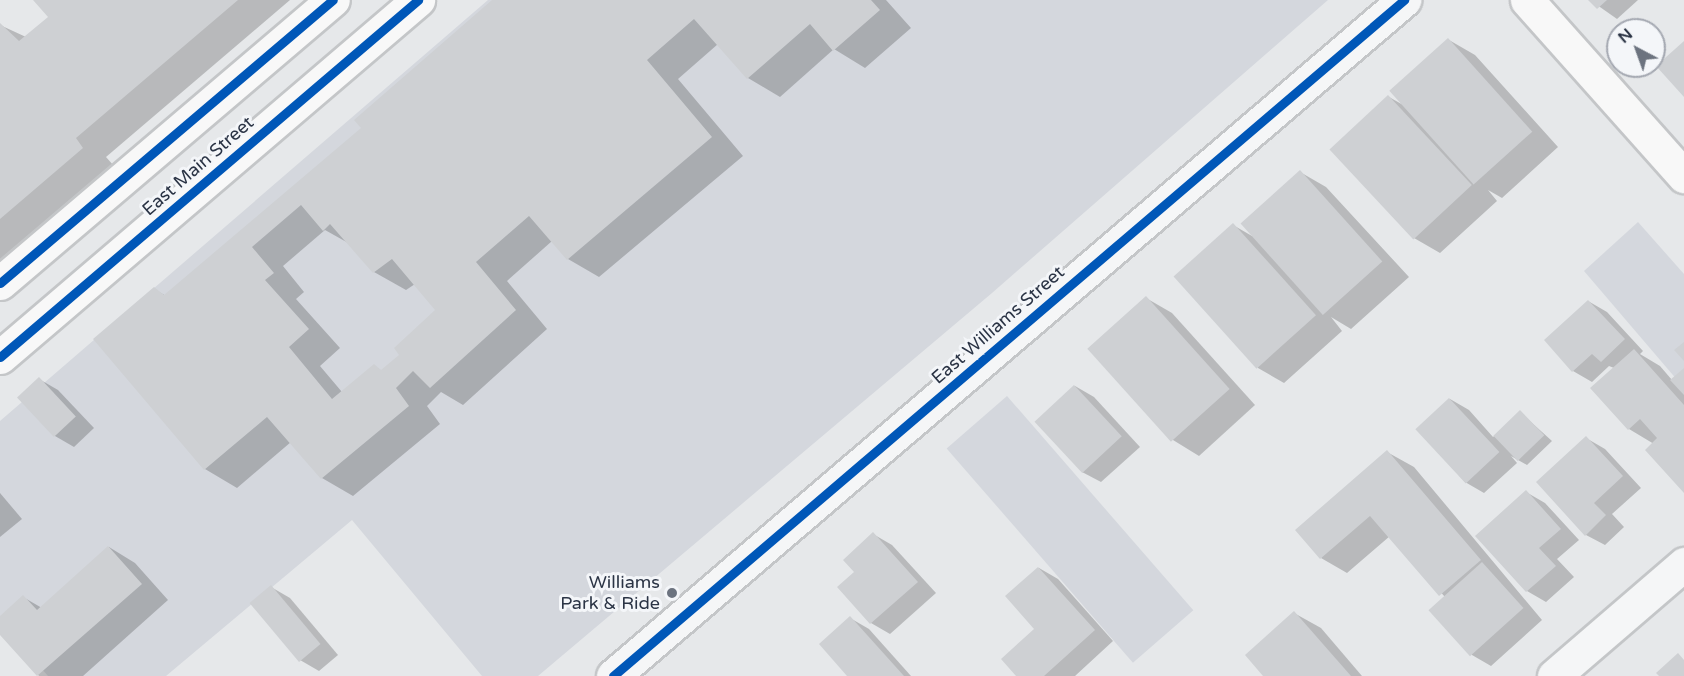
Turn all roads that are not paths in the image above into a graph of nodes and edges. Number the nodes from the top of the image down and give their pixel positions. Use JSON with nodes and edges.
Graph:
{"nodes":[{"id":1,"x":333,"y":0,"type":"edge"},
{"id":2,"x":418,"y":0,"type":"edge"},
{"id":3,"x":1404,"y":0,"type":"edge"},
{"id":4,"x":1527,"y":0,"type":"edge"},
{"id":5,"x":1684,"y":176,"type":"edge"},
{"id":6,"x":0,"y":283,"type":"edge"},
{"id":7,"x":0,"y":357,"type":"edge"},
{"id":8,"x":1684,"y":564,"type":"edge"},
{"id":9,"x":613,"y":676,"type":"edge"},
{"id":10,"x":1554,"y":676,"type":"edge"}],
"edges":[{"from":1,"to":6,"type":"main road"},
{"from":2,"to":7,"type":"main road","name":"East Main Street"},
{"from":3,"to":9,"type":"street","name":"East Williams Street"},
{"from":4,"to":5,"type":"main road"},
{"from":8,"to":10,"type":"street"}]}
